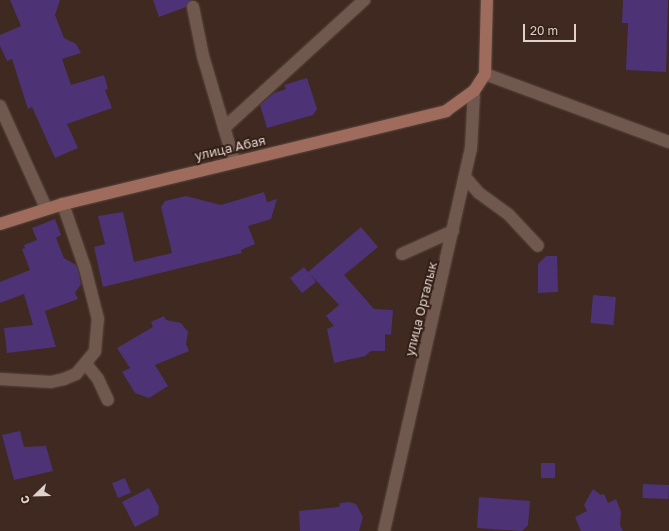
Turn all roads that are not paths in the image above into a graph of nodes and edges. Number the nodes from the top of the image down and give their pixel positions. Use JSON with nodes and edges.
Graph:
{"nodes":[{"id":1,"x":364,"y":0,"type":"edge"},
{"id":2,"x":487,"y":0,"type":"edge"},
{"id":3,"x":194,"y":7,"type":"dead end"},
{"id":4,"x":485,"y":74,"type":"junction"},
{"id":5,"x":470,"y":95,"type":"junction"},
{"id":6,"x":0,"y":106,"type":"edge"},
{"id":7,"x":224,"y":128,"type":"junction"},
{"id":8,"x":669,"y":142,"type":"edge"},
{"id":9,"x":234,"y":161,"type":"junction"},
{"id":10,"x":465,"y":177,"type":"junction"},
{"id":11,"x":63,"y":204,"type":"junction"},
{"id":12,"x":46,"y":208,"type":"junction"},
{"id":13,"x":0,"y":224,"type":"edge"},
{"id":14,"x":453,"y":231,"type":"junction"},
{"id":15,"x":538,"y":246,"type":"dead end"},
{"id":16,"x":402,"y":254,"type":"dead end"},
{"id":17,"x":86,"y":364,"type":"junction"},
{"id":18,"x":0,"y":379,"type":"edge"},
{"id":19,"x":108,"y":400,"type":"dead end"},
{"id":20,"x":384,"y":531,"type":"edge"}],
"edges":[{"from":1,"to":7,"type":"street"},
{"from":2,"to":4,"type":"main road"},
{"from":3,"to":7,"type":"street"},
{"from":4,"to":5,"type":"main road","name":"улица Орталык"},
{"from":4,"to":8,"type":"street"},
{"from":5,"to":9,"type":"main road","name":"улица Абая"},
{"from":5,"to":10,"type":"street","name":"улица Орталык"},
{"from":6,"to":12,"type":"street"},
{"from":7,"to":9,"type":"street"},
{"from":9,"to":11,"type":"main road","name":"улица Абая"},
{"from":10,"to":14,"type":"street","name":"улица Орталык"},
{"from":10,"to":15,"type":"street"},
{"from":11,"to":12,"type":"main road","name":"улица Абая"},
{"from":11,"to":17,"type":"street"},
{"from":12,"to":13,"type":"main road","name":"улица Абая"},
{"from":14,"to":16,"type":"street"},
{"from":14,"to":20,"type":"street","name":"улица Орталык"},
{"from":17,"to":18,"type":"street"},
{"from":17,"to":19,"type":"street"}]}
